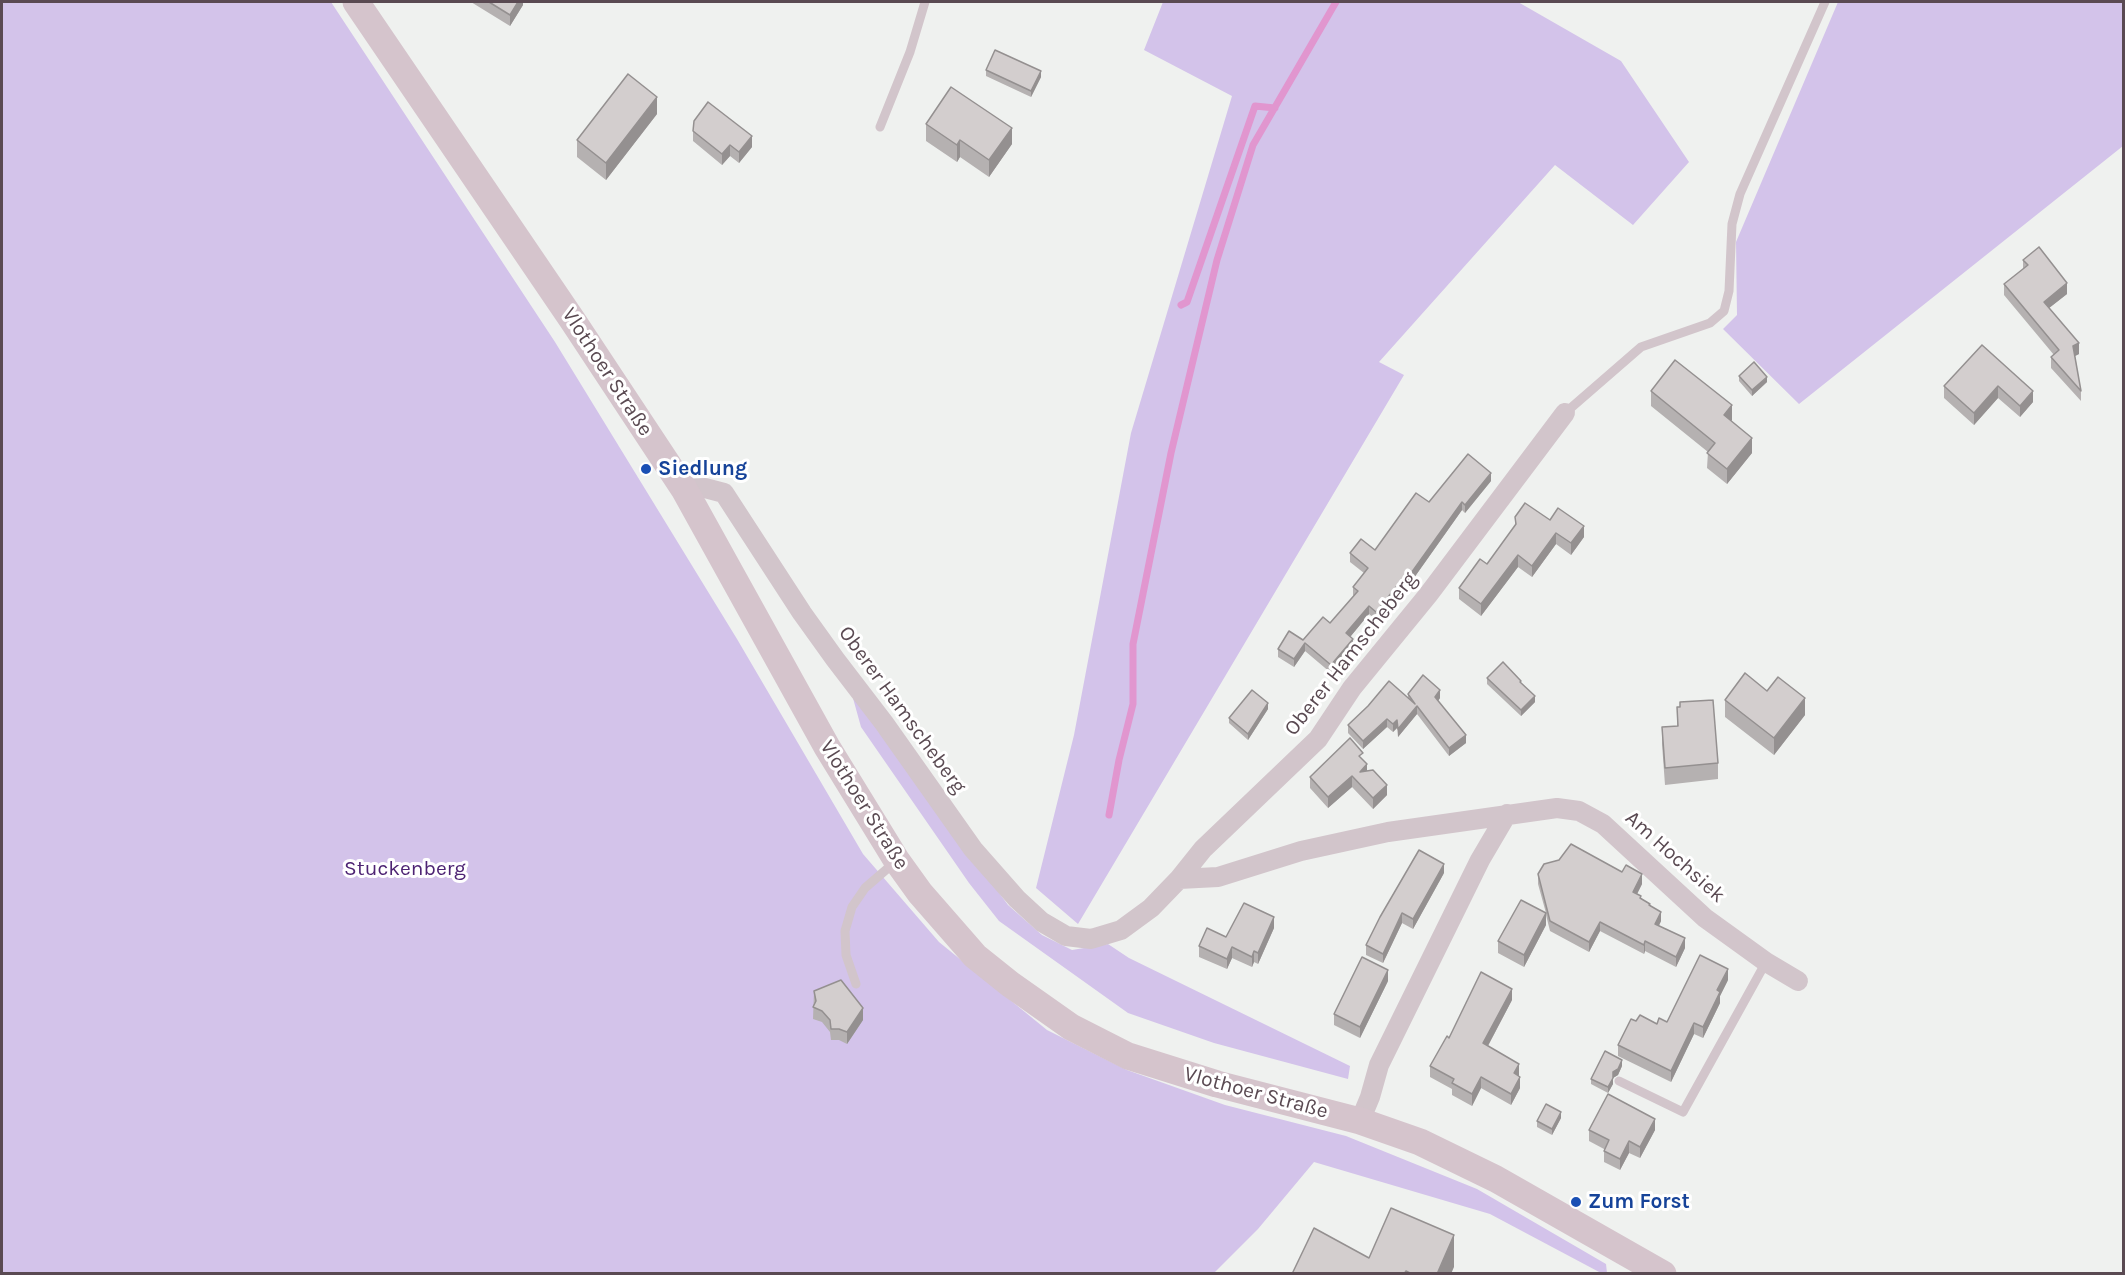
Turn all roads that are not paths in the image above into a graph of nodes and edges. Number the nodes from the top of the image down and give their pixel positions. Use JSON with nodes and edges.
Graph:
{"nodes":[{"id":1,"x":356,"y":2,"type":"edge"},
{"id":2,"x":925,"y":2,"type":"edge"},
{"id":3,"x":1825,"y":2,"type":"edge"},
{"id":4,"x":880,"y":127,"type":"dead end"},
{"id":5,"x":1565,"y":413,"type":"joint"},
{"id":6,"x":684,"y":489,"type":"junction"},
{"id":7,"x":1507,"y":814,"type":"junction"},
{"id":8,"x":897,"y":861,"type":"junction"},
{"id":9,"x":1179,"y":879,"type":"junction"},
{"id":10,"x":1766,"y":962,"type":"junction"},
{"id":11,"x":1798,"y":981,"type":"dead end"},
{"id":12,"x":856,"y":984,"type":"dead end"},
{"id":13,"x":1619,"y":1081,"type":"dead end"},
{"id":14,"x":1360,"y":1121,"type":"junction"},
{"id":15,"x":1659,"y":1273,"type":"edge"}],
"edges":[{"from":1,"to":6,"type":"main road","name":"Vlothoer Straße"},
{"from":2,"to":4,"type":"lane"},
{"from":3,"to":5,"type":"lane","name":"Oberer Hamscheberg"},
{"from":5,"to":9,"type":"street","name":"Oberer Hamscheberg"},
{"from":6,"to":8,"type":"main road","name":"Vlothoer Straße"},
{"from":6,"to":9,"type":"street","name":"Oberer Hamscheberg"},
{"from":7,"to":9,"type":"street","name":"Am Hochsiek"},
{"from":7,"to":10,"type":"street","name":"Am Hochsiek"},
{"from":7,"to":14,"type":"street"},
{"from":8,"to":12,"type":"lane"},
{"from":8,"to":14,"type":"main road","name":"Vlothoer Straße"},
{"from":10,"to":11,"type":"street","name":"Am Hochsiek"},
{"from":10,"to":13,"type":"lane"},
{"from":14,"to":15,"type":"main road","name":"Vlothoer Straße"}]}
